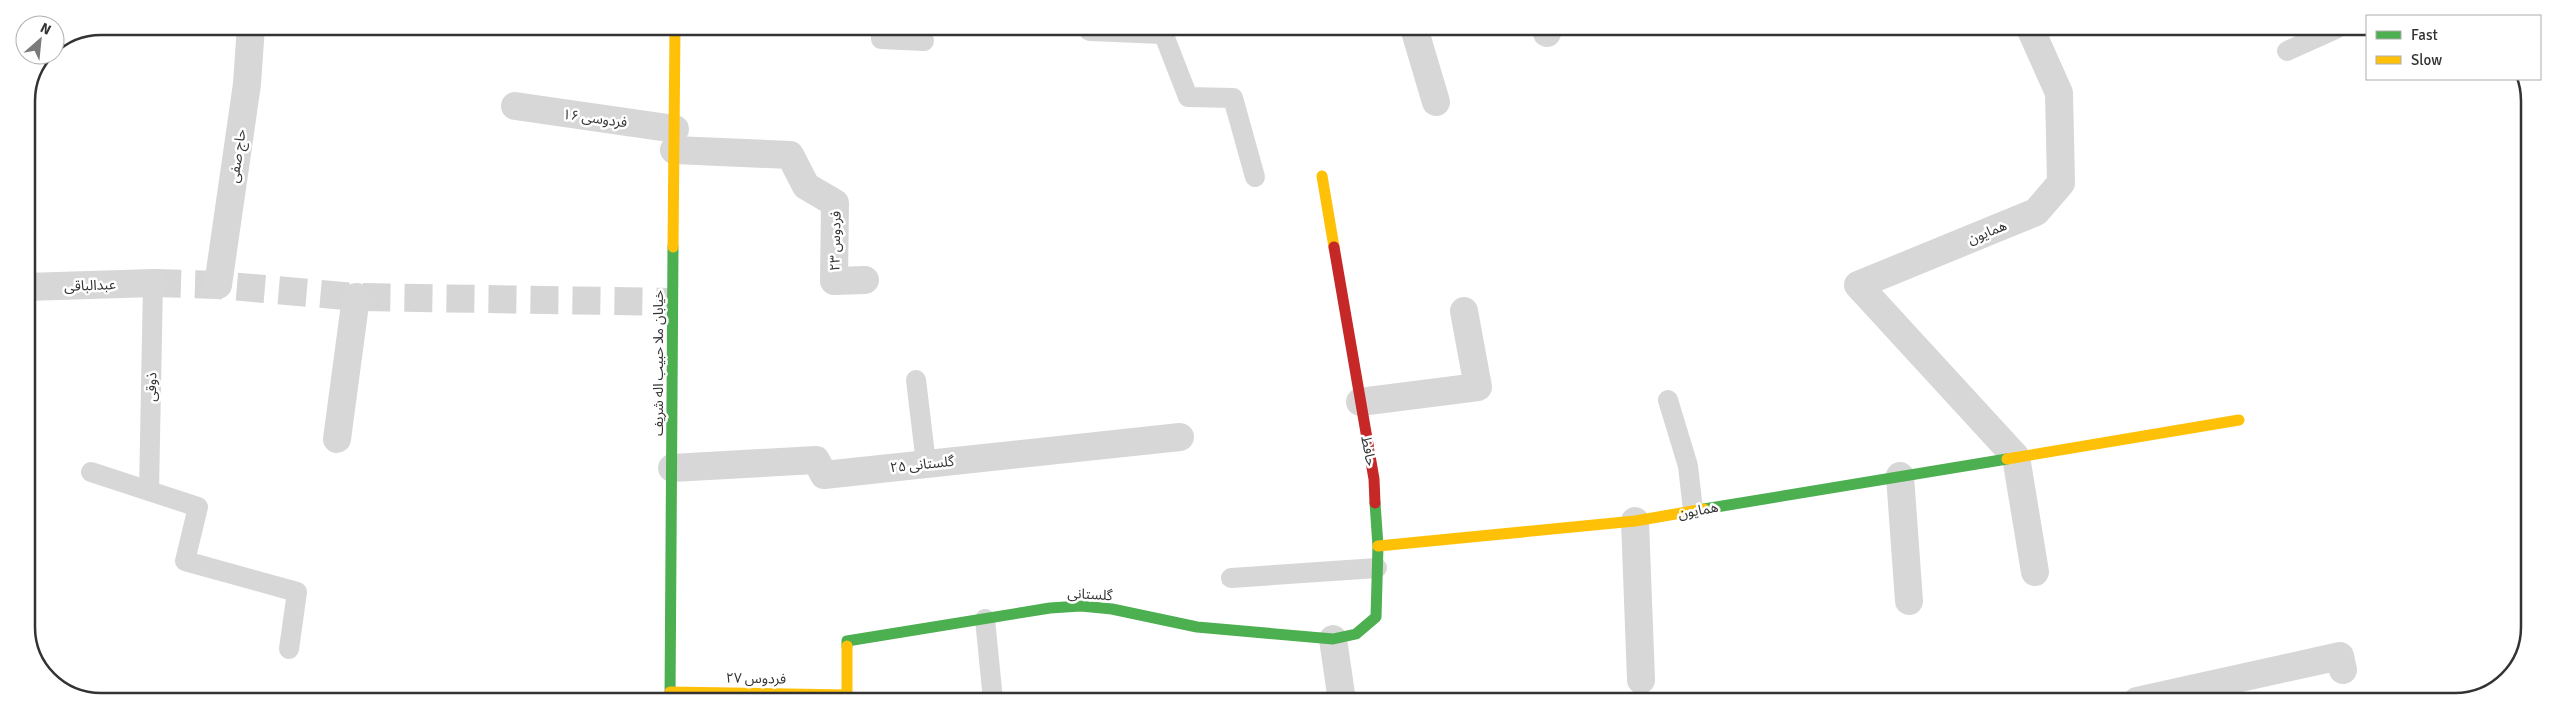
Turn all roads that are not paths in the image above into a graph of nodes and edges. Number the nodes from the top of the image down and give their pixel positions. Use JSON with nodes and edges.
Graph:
{"nodes":[{"id":1,"x":250,"y":35,"type":"edge"},
{"id":2,"x":676,"y":35,"type":"edge"},
{"id":3,"x":881,"y":35,"type":"edge"},
{"id":4,"x":1164,"y":35,"type":"edge"},
{"id":5,"x":1416,"y":35,"type":"edge"},
{"id":6,"x":2033,"y":35,"type":"edge"},
{"id":7,"x":2322,"y":35,"type":"edge"},
{"id":8,"x":924,"y":41,"type":"dead end"},
{"id":9,"x":2287,"y":50,"type":"dead end"},
{"id":10,"x":1436,"y":102,"type":"dead end"},
{"id":11,"x":515,"y":106,"type":"dead end"},
{"id":12,"x":675,"y":140,"type":"junction"},
{"id":13,"x":1322,"y":176,"type":"dead end"},
{"id":14,"x":1255,"y":177,"type":"dead end"},
{"id":15,"x":865,"y":280,"type":"dead end"},
{"id":16,"x":153,"y":283,"type":"joint"},
{"id":17,"x":218,"y":285,"type":"dead end"},
{"id":18,"x":35,"y":287,"type":"edge"},
{"id":19,"x":356,"y":297,"type":"dead end"},
{"id":20,"x":1464,"y":311,"type":"dead end"},
{"id":21,"x":916,"y":380,"type":"dead end"},
{"id":22,"x":1668,"y":400,"type":"dead end"},
{"id":23,"x":1360,"y":402,"type":"junction"},
{"id":24,"x":2239,"y":420,"type":"dead end"},
{"id":25,"x":1180,"y":437,"type":"dead end"},
{"id":26,"x":337,"y":439,"type":"dead end"},
{"id":27,"x":2016,"y":457,"type":"junction"},
{"id":28,"x":926,"y":463,"type":"junction"},
{"id":29,"x":672,"y":468,"type":"junction"},
{"id":30,"x":91,"y":472,"type":"dead end"},
{"id":31,"x":1900,"y":476,"type":"junction"},
{"id":32,"x":149,"y":491,"type":"junction"},
{"id":33,"x":1694,"y":510,"type":"junction"},
{"id":34,"x":1635,"y":521,"type":"junction"},
{"id":35,"x":1378,"y":546,"type":"junction"},
{"id":36,"x":1377,"y":568,"type":"junction"},
{"id":37,"x":2035,"y":572,"type":"dead end"},
{"id":38,"x":1231,"y":578,"type":"dead end"},
{"id":39,"x":1909,"y":601,"type":"dead end"},
{"id":40,"x":985,"y":619,"type":"junction"},
{"id":41,"x":1333,"y":639,"type":"junction"},
{"id":42,"x":846,"y":641,"type":"joint"},
{"id":43,"x":288,"y":649,"type":"dead end"},
{"id":44,"x":2344,"y":670,"type":"dead end"},
{"id":45,"x":1641,"y":680,"type":"dead end"},
{"id":46,"x":670,"y":693,"type":"edge"},
{"id":47,"x":847,"y":693,"type":"edge"},
{"id":48,"x":992,"y":693,"type":"edge"},
{"id":49,"x":1341,"y":693,"type":"edge"},
{"id":50,"x":2209,"y":693,"type":"edge"}],
"edges":[{"from":1,"to":17,"type":"street","name":"حاج صفی"},
{"from":2,"to":12,"type":"street","name":"خیابان ملا حبیب اله شریف"},
{"from":3,"to":8,"type":"lane"},
{"from":4,"to":14,"type":"lane"},
{"from":5,"to":10,"type":"street"},
{"from":6,"to":27,"type":"street","name":"همایون"},
{"from":7,"to":9,"type":"lane"},
{"from":11,"to":12,"type":"street","name":"فردوسی ۱۶"},
{"from":12,"to":15,"type":"street","name":"فردوس ۲۳"},
{"from":12,"to":29,"type":"street","name":"خیابان ملا حبیب اله شریف"},
{"from":13,"to":23,"type":"street","name":"حافظ"},
{"from":16,"to":18,"type":"street","name":"عبدالباقی"},
{"from":16,"to":32,"type":"lane","name":"ذوقی"},
{"from":19,"to":26,"type":"street"},
{"from":20,"to":23,"type":"street"},
{"from":21,"to":28,"type":"lane"},
{"from":22,"to":33,"type":"lane"},
{"from":23,"to":35,"type":"street","name":"حافظ"},
{"from":24,"to":27,"type":"street","name":"همایون"},
{"from":25,"to":28,"type":"street","name":"گلستانی ۲۵"},
{"from":27,"to":31,"type":"street","name":"همایون"},
{"from":27,"to":37,"type":"street"},
{"from":28,"to":29,"type":"street","name":"گلستانی ۲۵"},
{"from":29,"to":46,"type":"street","name":"خیابان ملا حبیب اله شریف"},
{"from":30,"to":32,"type":"lane"},
{"from":31,"to":33,"type":"street","name":"همایون"},
{"from":31,"to":39,"type":"street"},
{"from":32,"to":43,"type":"lane"},
{"from":33,"to":34,"type":"street","name":"همایون"},
{"from":34,"to":35,"type":"street","name":"همایون"},
{"from":34,"to":45,"type":"street"},
{"from":35,"to":36,"type":"street","name":"حافظ"},
{"from":36,"to":38,"type":"lane"},
{"from":36,"to":41,"type":"street","name":"حافظ"},
{"from":40,"to":41,"type":"street","name":"گلستانی"},
{"from":40,"to":42,"type":"street","name":"گلستانی"},
{"from":40,"to":48,"type":"lane"},
{"from":41,"to":49,"type":"street"},
{"from":42,"to":47,"type":"street","name":"فردوس ۲۷"},
{"from":44,"to":50,"type":"street"}]}
